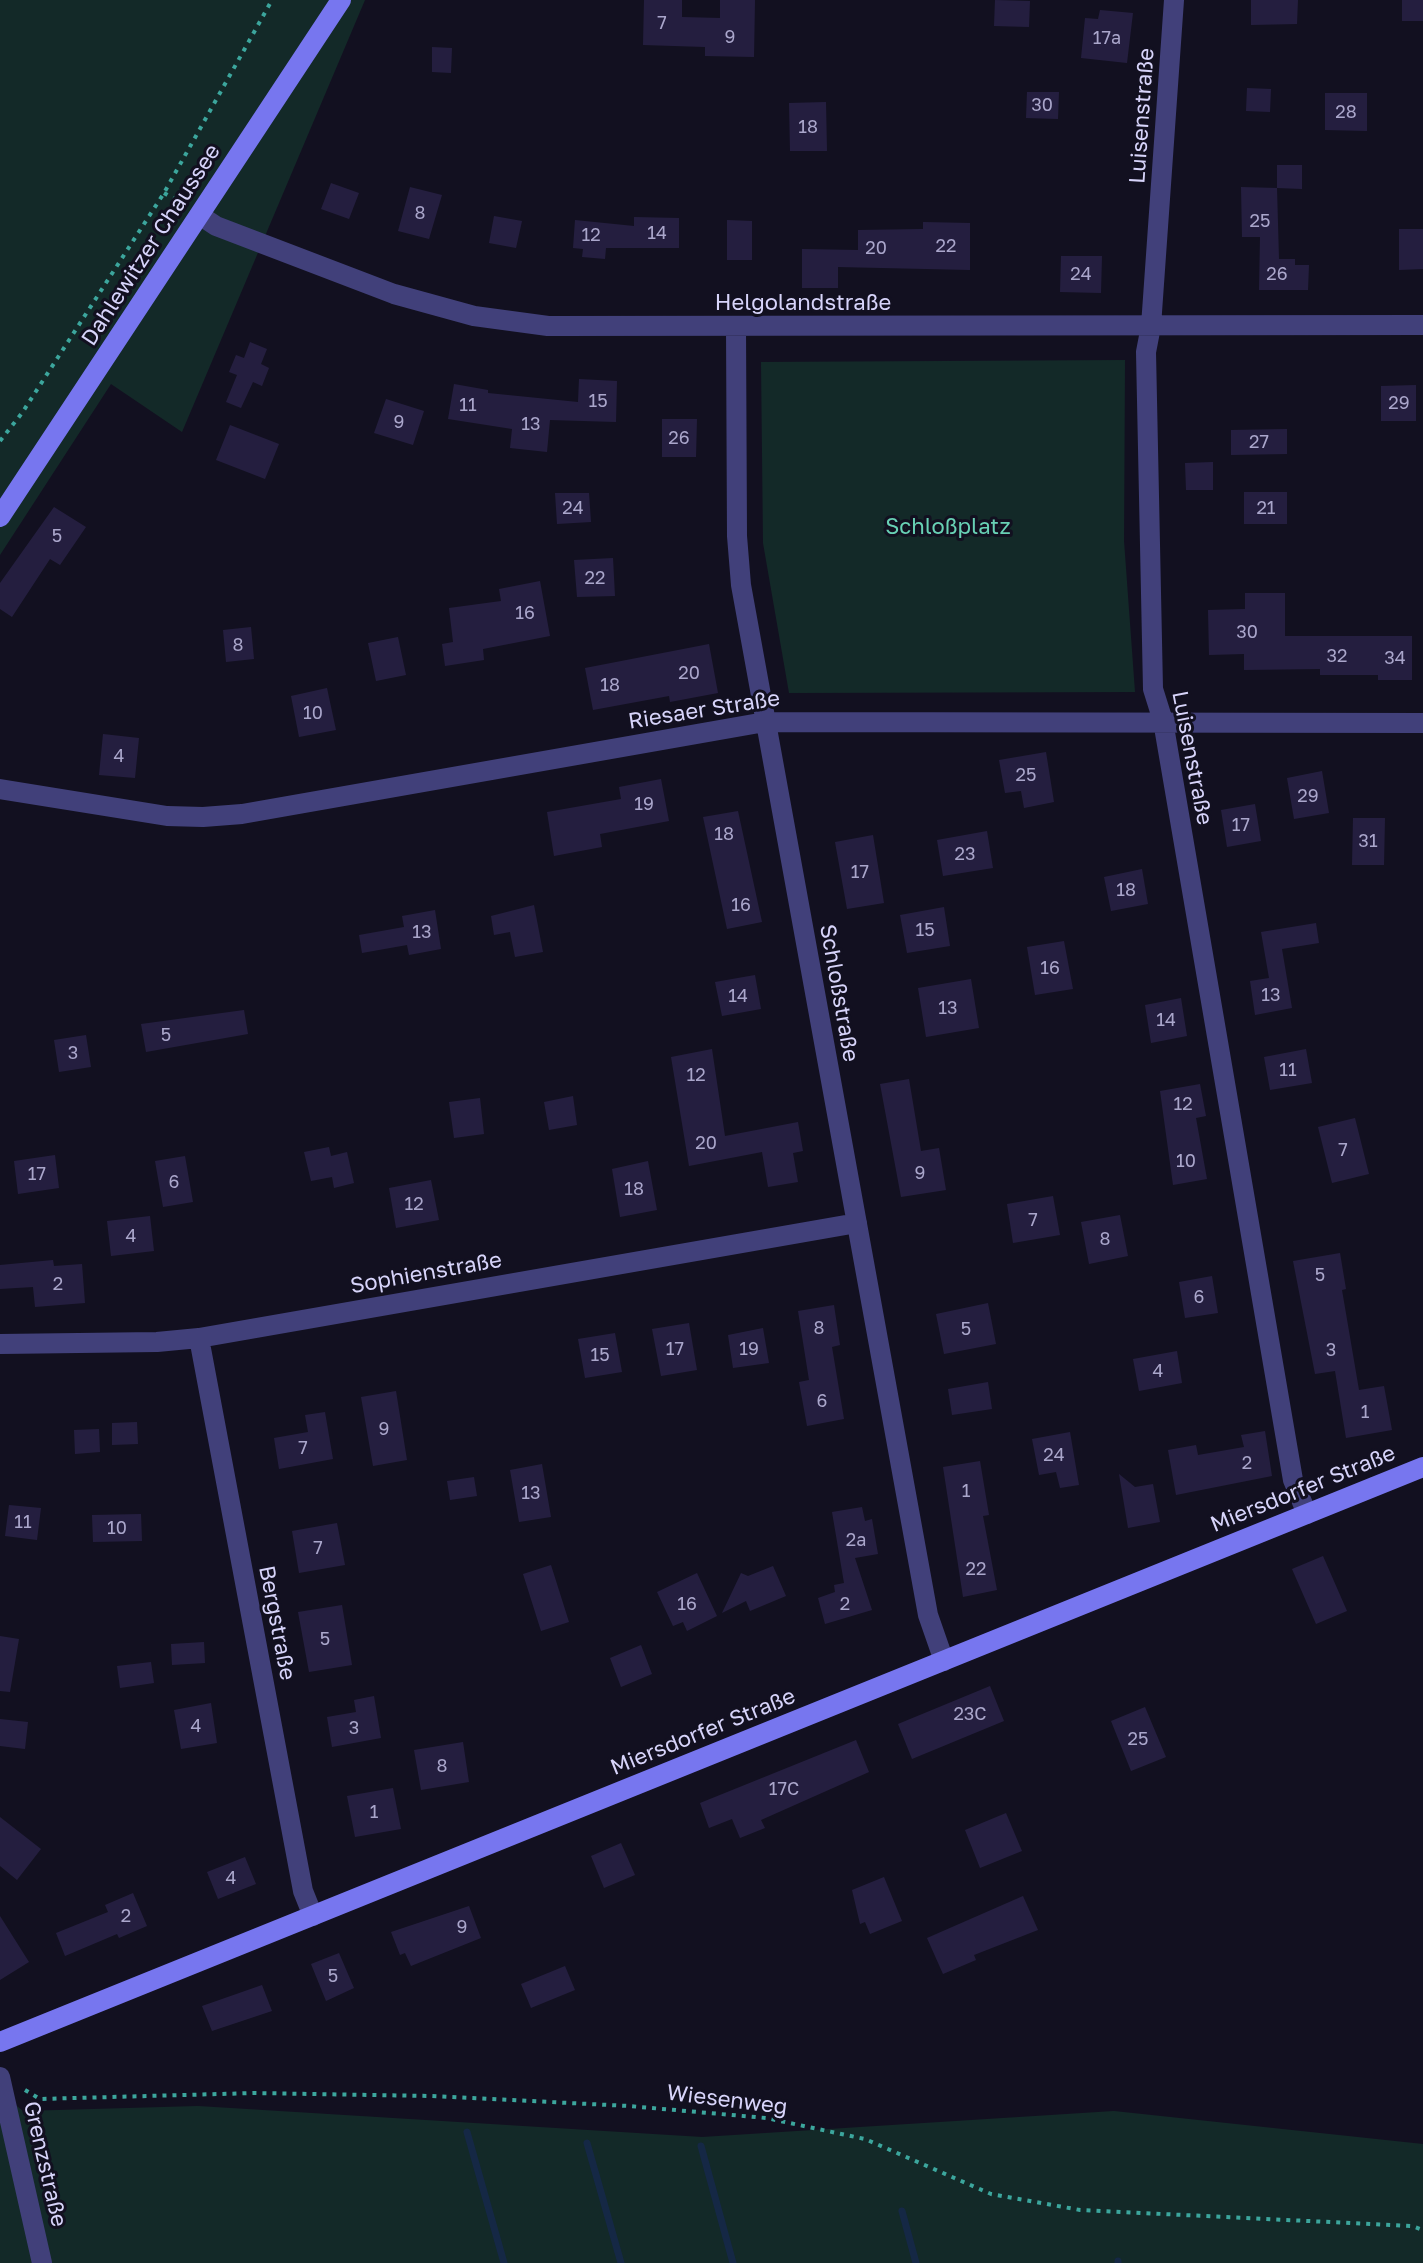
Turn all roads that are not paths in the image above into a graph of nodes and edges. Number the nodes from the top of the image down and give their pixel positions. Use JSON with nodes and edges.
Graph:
{"nodes":[{"id":1,"x":341,"y":0,"type":"edge"},
{"id":2,"x":1174,"y":0,"type":"edge"},
{"id":3,"x":201,"y":216,"type":"junction"},
{"id":4,"x":1423,"y":325,"type":"edge"},
{"id":5,"x":1151,"y":326,"type":"junction"},
{"id":6,"x":736,"y":327,"type":"junction"},
{"id":7,"x":0,"y":517,"type":"edge"},
{"id":8,"x":1163,"y":721,"type":"junction"},
{"id":9,"x":765,"y":722,"type":"junction"},
{"id":10,"x":1423,"y":723,"type":"edge"},
{"id":11,"x":0,"y":789,"type":"edge"},
{"id":12,"x":857,"y":1223,"type":"junction"},
{"id":13,"x":199,"y":1338,"type":"junction"},
{"id":14,"x":0,"y":1344,"type":"edge"},
{"id":15,"x":1423,"y":1467,"type":"edge"},
{"id":16,"x":1307,"y":1514,"type":"junction"},
{"id":17,"x":944,"y":1661,"type":"junction"},
{"id":18,"x":313,"y":1916,"type":"junction"},
{"id":19,"x":0,"y":2042,"type":"edge"},
{"id":20,"x":8,"y":2081,"type":"edge"},
{"id":21,"x":42,"y":2263,"type":"edge"}],
"edges":[{"from":1,"to":3,"type":"street","name":"Dahlewitzer Chaussee"},
{"from":2,"to":5,"type":"street","name":"Luisenstraße"},
{"from":3,"to":6,"type":"street","name":"Helgolandstraße"},
{"from":3,"to":7,"type":"street","name":"Dahlewitzer Chaussee"},
{"from":4,"to":5,"type":"street","name":"Helgolandstraße"},
{"from":5,"to":6,"type":"street","name":"Helgolandstraße"},
{"from":5,"to":8,"type":"street","name":"Luisenstraße"},
{"from":6,"to":9,"type":"street","name":"Schloßstraße"},
{"from":8,"to":9,"type":"street","name":"Riesaer Straße"},
{"from":8,"to":10,"type":"street","name":"Riesaer Straße"},
{"from":8,"to":16,"type":"street","name":"Luisenstraße"},
{"from":9,"to":11,"type":"street","name":"Riesaer Straße"},
{"from":9,"to":12,"type":"street","name":"Schloßstraße"},
{"from":12,"to":13,"type":"street","name":"Sophienstraße"},
{"from":12,"to":17,"type":"street","name":"Schloßstraße"},
{"from":13,"to":14,"type":"street","name":"Sophienstraße"},
{"from":13,"to":18,"type":"street","name":"Bergstraße"},
{"from":15,"to":16,"type":"street","name":"Miersdorfer Straße"},
{"from":16,"to":17,"type":"street","name":"Miersdorfer Straße"},
{"from":17,"to":18,"type":"street","name":"Miersdorfer Straße"},
{"from":18,"to":19,"type":"street","name":"Miersdorfer Straße"},
{"from":20,"to":21,"type":"street","name":"Grenzstraße"}]}
